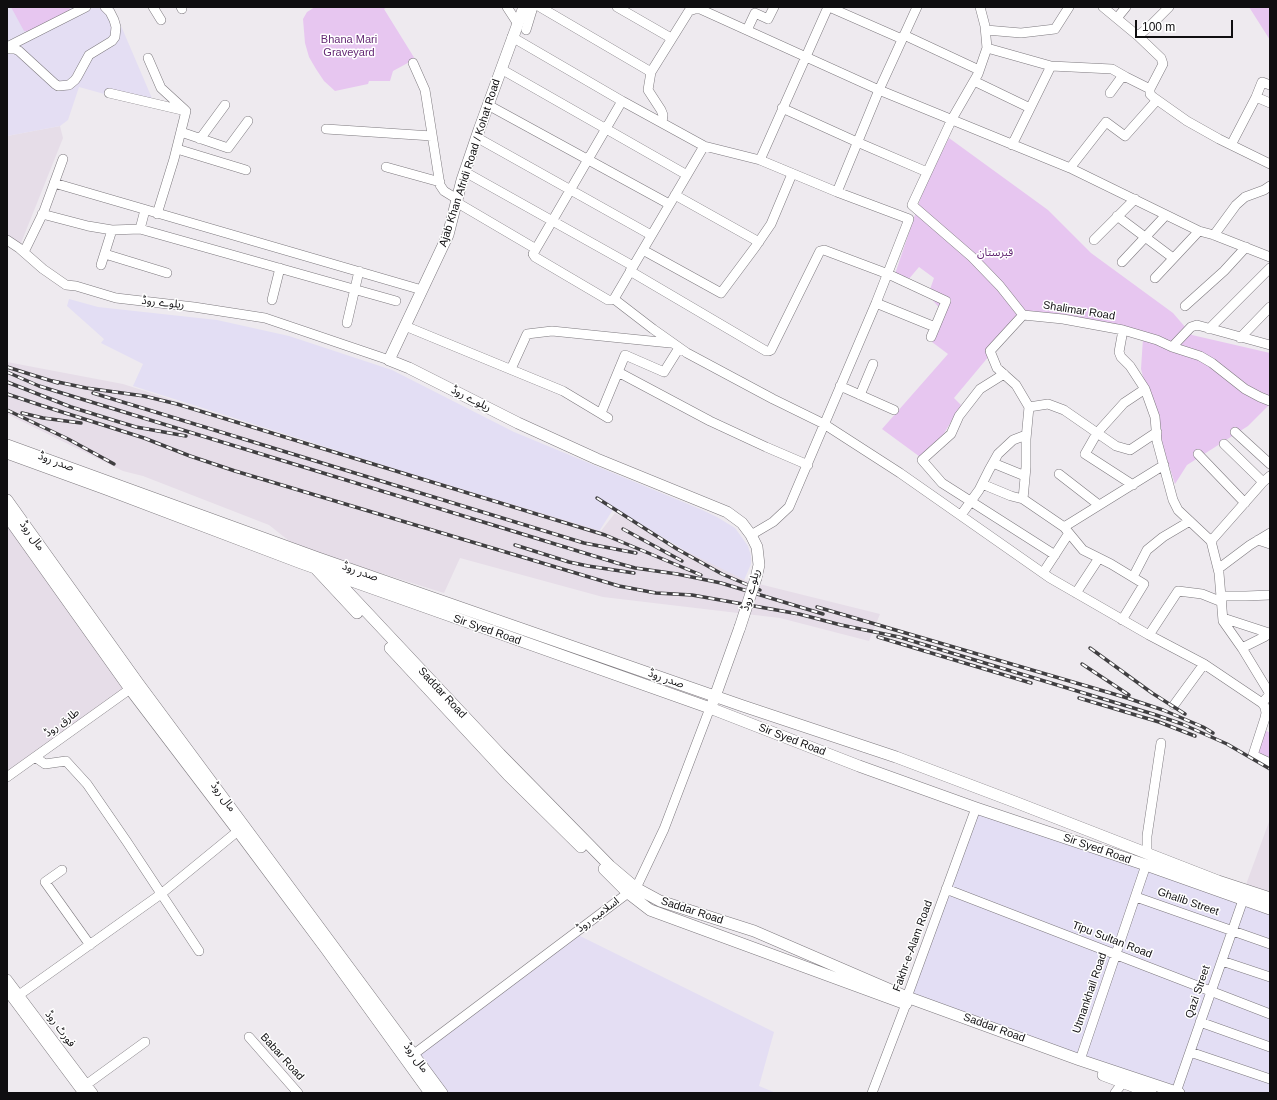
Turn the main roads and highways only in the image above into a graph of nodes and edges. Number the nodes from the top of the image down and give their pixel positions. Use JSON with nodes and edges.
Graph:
{"nodes":[{"id":1,"x":524,"y":7,"type":"edge"},
{"id":2,"x":389,"y":360,"type":"joint"},
{"id":3,"x":7,"y":445,"type":"edge"},
{"id":4,"x":7,"y":453,"type":"edge"},
{"id":5,"x":7,"y":500,"type":"edge"},
{"id":6,"x":7,"y":516,"type":"edge"},
{"id":7,"x":316,"y":563,"type":"junction"},
{"id":8,"x":331,"y":574,"type":"junction"},
{"id":9,"x":366,"y":617,"type":"junction"},
{"id":10,"x":134,"y":686,"type":"junction"},
{"id":11,"x":715,"y":696,"type":"junction"},
{"id":12,"x":710,"y":708,"type":"junction"},
{"id":13,"x":1147,"y":860,"type":"junction"},
{"id":14,"x":632,"y":890,"type":"junction"},
{"id":15,"x":1270,"y":898,"type":"edge"},
{"id":16,"x":1270,"y":909,"type":"edge"},
{"id":17,"x":329,"y":946,"type":"junction"},
{"id":18,"x":906,"y":1000,"type":"junction"},
{"id":19,"x":410,"y":1057,"type":"junction"},
{"id":20,"x":1178,"y":1092,"type":"edge"},
{"id":21,"x":430,"y":1093,"type":"edge"},
{"id":22,"x":442,"y":1093,"type":"edge"},
{"id":23,"x":1151,"y":1093,"type":"edge"}],
"edges":[{"from":1,"to":2,"type":"main road","name":"Ajab Khan Afridi Road / Kohat Road"},
{"from":2,"to":11,"type":"main road","name":"ریلوے روڈ","bridge":true},
{"from":3,"to":7,"type":"main road","name":"صدر روڈ"},
{"from":4,"to":7,"type":"main road","name":"صدر روڈ"},
{"from":5,"to":10,"type":"main road","name":"مال روڈ"},
{"from":6,"to":10,"type":"main road","name":"مال روڈ"},
{"from":7,"to":8,"type":"main road","name":"Saddar Road"},
{"from":7,"to":9,"type":"main road","name":"Saddar Road"},
{"from":7,"to":11,"type":"main road","name":"صدر روڈ"},
{"from":8,"to":9,"type":"main road","name":"Saddar Road"},
{"from":8,"to":12,"type":"main road","name":"Sir Syed Road"},
{"from":9,"to":14,"type":"main road","name":"Saddar Road"},
{"from":10,"to":17,"type":"main road","name":"مال روڈ"},
{"from":10,"to":17,"type":"main road","name":"مال روڈ"},
{"from":11,"to":12,"type":"main road","name":"ریلوے روڈ"},
{"from":11,"to":13,"type":"main road","name":"صدر روڈ"},
{"from":12,"to":13,"type":"main road","name":"Sir Syed Road"},
{"from":13,"to":15,"type":"main road","name":"Sir Syed Road"},
{"from":13,"to":16,"type":"main road","name":"Sir Syed Road"},
{"from":14,"to":18,"type":"main road","name":"Saddar Road"},
{"from":14,"to":18,"type":"main road","name":"Saddar Road"},
{"from":17,"to":19,"type":"main road","name":"مال روڈ"},
{"from":18,"to":20,"type":"main road","name":"Saddar Road"},
{"from":18,"to":23,"type":"main road","name":"Saddar Road"},
{"from":19,"to":21,"type":"main road","name":"مال روڈ"},
{"from":19,"to":22,"type":"main road","name":"مال روڈ"}]}
